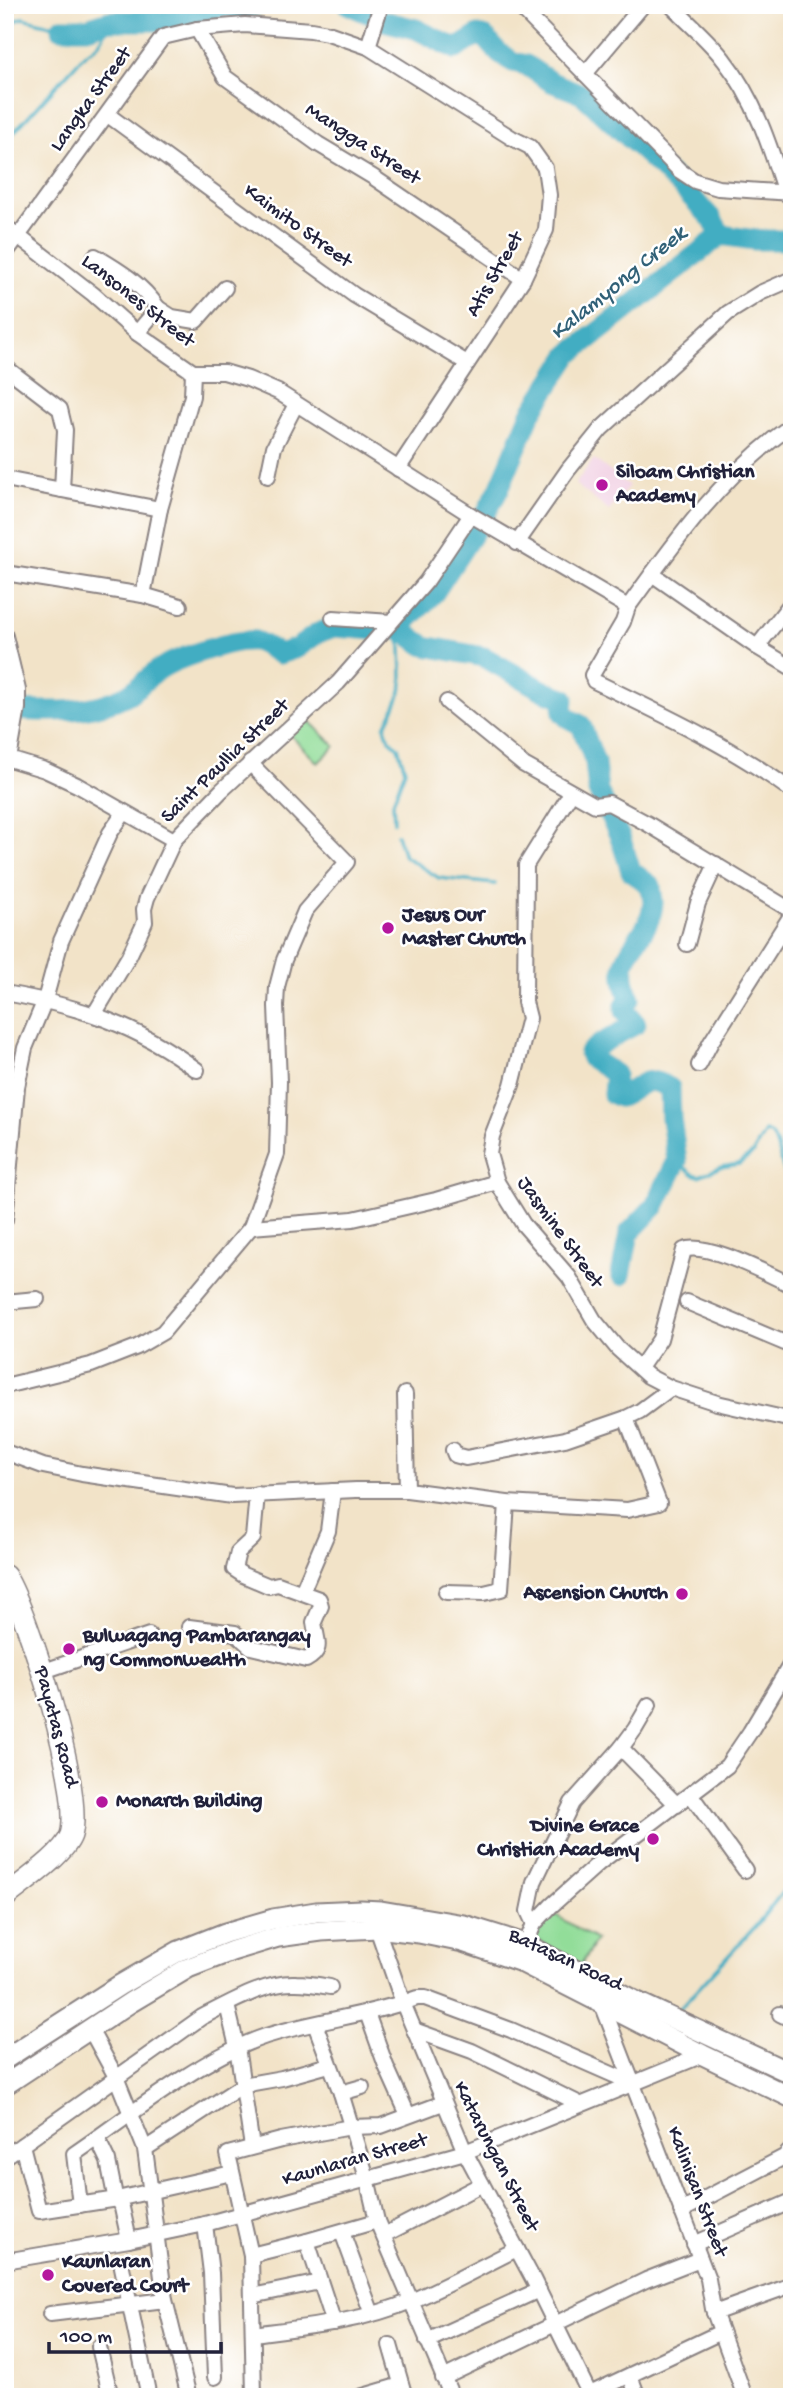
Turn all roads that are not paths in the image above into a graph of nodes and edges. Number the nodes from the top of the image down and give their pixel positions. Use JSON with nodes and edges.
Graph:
{"nodes":[{"id":1,"x":517,"y":5,"type":"edge"},
{"id":2,"x":643,"y":5,"type":"edge"},
{"id":3,"x":671,"y":5,"type":"edge"},
{"id":4,"x":379,"y":11,"type":"edge"},
{"id":5,"x":197,"y":29,"type":"junction"},
{"id":6,"x":368,"y":47,"type":"junction"},
{"id":7,"x":585,"y":74,"type":"junction"},
{"id":8,"x":108,"y":115,"type":"junction"},
{"id":9,"x":788,"y":193,"type":"edge"},
{"id":10,"x":5,"y":226,"type":"edge"},
{"id":11,"x":19,"y":236,"type":"junction"},
{"id":12,"x":5,"y":254,"type":"edge"},
{"id":13,"x":95,"y":256,"type":"dead end"},
{"id":14,"x":523,"y":279,"type":"junction"},
{"id":15,"x":792,"y":279,"type":"edge"},
{"id":16,"x":225,"y":288,"type":"dead end"},
{"id":17,"x":158,"y":308,"type":"junction"},
{"id":18,"x":137,"y":333,"type":"junction"},
{"id":19,"x":467,"y":363,"type":"junction"},
{"id":20,"x":5,"y":366,"type":"edge"},
{"id":21,"x":193,"y":372,"type":"junction"},
{"id":22,"x":296,"y":404,"type":"junction"},
{"id":23,"x":792,"y":425,"type":"edge"},
{"id":24,"x":398,"y":469,"type":"junction"},
{"id":25,"x":268,"y":476,"type":"dead end"},
{"id":26,"x":5,"y":480,"type":"edge"},
{"id":27,"x":62,"y":490,"type":"junction"},
{"id":28,"x":160,"y":509,"type":"junction"},
{"id":29,"x":471,"y":515,"type":"junction"},
{"id":30,"x":517,"y":542,"type":"junction"},
{"id":31,"x":5,"y":573,"type":"edge"},
{"id":32,"x":652,"y":573,"type":"junction"},
{"id":33,"x":143,"y":595,"type":"junction"},
{"id":34,"x":792,"y":603,"type":"edge"},
{"id":35,"x":180,"y":606,"type":"dead end"},
{"id":36,"x":628,"y":607,"type":"junction"},
{"id":37,"x":333,"y":618,"type":"dead end"},
{"id":38,"x":386,"y":627,"type":"junction"},
{"id":39,"x":5,"y":636,"type":"edge"},
{"id":40,"x":757,"y":647,"type":"junction"},
{"id":41,"x":792,"y":668,"type":"edge"},
{"id":42,"x":447,"y":702,"type":"dead end"},
{"id":43,"x":250,"y":763,"type":"junction"},
{"id":44,"x":792,"y":790,"type":"edge"},
{"id":45,"x":571,"y":793,"type":"junction"},
{"id":46,"x":124,"y":813,"type":"junction"},
{"id":47,"x":174,"y":840,"type":"junction"},
{"id":48,"x":716,"y":864,"type":"junction"},
{"id":49,"x":792,"y":912,"type":"edge"},
{"id":50,"x":687,"y":944,"type":"dead end"},
{"id":51,"x":5,"y":993,"type":"edge"},
{"id":52,"x":45,"y":1000,"type":"junction"},
{"id":53,"x":95,"y":1013,"type":"junction"},
{"id":54,"x":699,"y":1065,"type":"dead end"},
{"id":55,"x":197,"y":1070,"type":"dead end"},
{"id":56,"x":496,"y":1182,"type":"junction"},
{"id":57,"x":5,"y":1220,"type":"edge"},
{"id":58,"x":251,"y":1227,"type":"junction"},
{"id":59,"x":792,"y":1285,"type":"edge"},
{"id":60,"x":37,"y":1300,"type":"dead end"},
{"id":61,"x":5,"y":1302,"type":"edge"},
{"id":62,"x":687,"y":1302,"type":"dead end"},
{"id":63,"x":792,"y":1346,"type":"edge"},
{"id":64,"x":640,"y":1368,"type":"junction"},
{"id":65,"x":5,"y":1386,"type":"edge"},
{"id":66,"x":671,"y":1388,"type":"junction"},
{"id":67,"x":405,"y":1394,"type":"dead end"},
{"id":68,"x":625,"y":1418,"type":"junction"},
{"id":69,"x":792,"y":1420,"type":"edge"},
{"id":70,"x":453,"y":1450,"type":"dead end"},
{"id":71,"x":5,"y":1452,"type":"edge"},
{"id":72,"x":407,"y":1490,"type":"junction"},
{"id":73,"x":333,"y":1491,"type":"junction"},
{"id":74,"x":257,"y":1494,"type":"junction"},
{"id":75,"x":507,"y":1503,"type":"junction"},
{"id":76,"x":5,"y":1576,"type":"edge"},
{"id":77,"x":302,"y":1592,"type":"junction"},
{"id":78,"x":446,"y":1592,"type":"dead end"},
{"id":79,"x":15,"y":1625,"type":"edge"},
{"id":80,"x":189,"y":1627,"type":"dead end"},
{"id":81,"x":149,"y":1635,"type":"dead end"},
{"id":82,"x":792,"y":1662,"type":"edge"},
{"id":83,"x":41,"y":1672,"type":"junction"},
{"id":84,"x":649,"y":1705,"type":"dead end"},
{"id":85,"x":621,"y":1748,"type":"junction"},
{"id":86,"x":691,"y":1795,"type":"junction"},
{"id":87,"x":677,"y":1805,"type":"junction"},
{"id":88,"x":744,"y":1870,"type":"dead end"},
{"id":89,"x":5,"y":1897,"type":"edge"},
{"id":90,"x":534,"y":1924,"type":"junction"},
{"id":91,"x":377,"y":1928,"type":"junction"},
{"id":92,"x":522,"y":1952,"type":"junction"},
{"id":93,"x":330,"y":1987,"type":"dead end"},
{"id":94,"x":403,"y":2003,"type":"junction"},
{"id":95,"x":602,"y":2004,"type":"junction"},
{"id":96,"x":227,"y":2005,"type":"junction"},
{"id":97,"x":367,"y":2013,"type":"junction"},
{"id":98,"x":315,"y":2024,"type":"junction"},
{"id":99,"x":90,"y":2029,"type":"junction"},
{"id":100,"x":414,"y":2031,"type":"junction"},
{"id":101,"x":237,"y":2047,"type":"junction"},
{"id":102,"x":703,"y":2055,"type":"junction"},
{"id":103,"x":5,"y":2059,"type":"edge"},
{"id":104,"x":330,"y":2064,"type":"junction"},
{"id":105,"x":792,"y":2074,"type":"edge"},
{"id":106,"x":116,"y":2077,"type":"junction"},
{"id":107,"x":632,"y":2083,"type":"junction"},
{"id":108,"x":5,"y":2085,"type":"edge"},
{"id":109,"x":243,"y":2085,"type":"junction"},
{"id":110,"x":362,"y":2087,"type":"dead end"},
{"id":111,"x":341,"y":2094,"type":"junction"},
{"id":112,"x":792,"y":2098,"type":"edge"},
{"id":113,"x":443,"y":2103,"type":"junction"},
{"id":114,"x":580,"y":2104,"type":"junction"},
{"id":115,"x":131,"y":2113,"type":"junction"},
{"id":116,"x":408,"y":2115,"type":"junction"},
{"id":117,"x":351,"y":2127,"type":"junction"},
{"id":118,"x":97,"y":2138,"type":"junction"},
{"id":119,"x":22,"y":2145,"type":"junction"},
{"id":120,"x":252,"y":2147,"type":"junction"},
{"id":121,"x":145,"y":2148,"type":"junction"},
{"id":122,"x":465,"y":2152,"type":"junction"},
{"id":123,"x":789,"y":2156,"type":"edge"},
{"id":124,"x":5,"y":2157,"type":"edge"},
{"id":125,"x":232,"y":2172,"type":"junction"},
{"id":126,"x":367,"y":2178,"type":"junction"},
{"id":127,"x":482,"y":2184,"type":"junction"},
{"id":128,"x":152,"y":2191,"type":"junction"},
{"id":129,"x":117,"y":2199,"type":"junction"},
{"id":130,"x":792,"y":2201,"type":"edge"},
{"id":131,"x":80,"y":2205,"type":"junction"},
{"id":132,"x":681,"y":2211,"type":"junction"},
{"id":133,"x":242,"y":2214,"type":"junction"},
{"id":134,"x":377,"y":2221,"type":"junction"},
{"id":135,"x":205,"y":2224,"type":"junction"},
{"id":136,"x":342,"y":2232,"type":"junction"},
{"id":137,"x":156,"y":2235,"type":"junction"},
{"id":138,"x":384,"y":2235,"type":"junction"},
{"id":139,"x":129,"y":2240,"type":"junction"},
{"id":140,"x":307,"y":2241,"type":"junction"},
{"id":141,"x":694,"y":2244,"type":"junction"},
{"id":142,"x":517,"y":2249,"type":"junction"},
{"id":143,"x":251,"y":2255,"type":"junction"},
{"id":144,"x":700,"y":2259,"type":"junction"},
{"id":145,"x":5,"y":2261,"type":"edge"},
{"id":146,"x":122,"y":2267,"type":"dead end"},
{"id":147,"x":320,"y":2282,"type":"junction"},
{"id":148,"x":792,"y":2285,"type":"edge"},
{"id":149,"x":539,"y":2290,"type":"junction"},
{"id":150,"x":252,"y":2296,"type":"junction"},
{"id":151,"x":165,"y":2300,"type":"junction"},
{"id":152,"x":411,"y":2301,"type":"junction"},
{"id":153,"x":128,"y":2303,"type":"junction"},
{"id":154,"x":714,"y":2313,"type":"junction"},
{"id":155,"x":50,"y":2314,"type":"dead end"},
{"id":156,"x":372,"y":2314,"type":"junction"},
{"id":157,"x":334,"y":2323,"type":"junction"},
{"id":158,"x":555,"y":2325,"type":"junction"},
{"id":159,"x":720,"y":2332,"type":"junction"},
{"id":160,"x":253,"y":2334,"type":"junction"},
{"id":161,"x":427,"y":2341,"type":"junction"},
{"id":162,"x":390,"y":2345,"type":"dead end"},
{"id":163,"x":99,"y":2347,"type":"dead end"},
{"id":164,"x":630,"y":2376,"type":"junction"},
{"id":165,"x":215,"y":2377,"type":"dead end"},
{"id":166,"x":443,"y":2378,"type":"junction"},
{"id":167,"x":403,"y":2391,"type":"edge"},
{"id":168,"x":591,"y":2395,"type":"edge"},
{"id":169,"x":741,"y":2396,"type":"edge"},
{"id":170,"x":111,"y":2397,"type":"edge"},
{"id":171,"x":149,"y":2397,"type":"edge"},
{"id":172,"x":189,"y":2397,"type":"edge"},
{"id":173,"x":254,"y":2397,"type":"edge"},
{"id":174,"x":360,"y":2397,"type":"edge"},
{"id":175,"x":452,"y":2397,"type":"edge"},
{"id":176,"x":638,"y":2397,"type":"edge"}],
"edges":[{"from":1,"to":7,"type":"street"},
{"from":2,"to":7,"type":"street"},
{"from":3,"to":9,"type":"street"},
{"from":4,"to":6,"type":"street"},
{"from":5,"to":6,"type":"street","name":"Langka Street"},
{"from":5,"to":8,"type":"street","name":"Langka Street"},
{"from":5,"to":14,"type":"street","name":"Mangga Street"},
{"from":6,"to":14,"type":"street","name":"Atis Street"},
{"from":7,"to":9,"type":"street"},
{"from":8,"to":11,"type":"street","name":"Langka Street"},
{"from":8,"to":19,"type":"street","name":"Kaimito Street"},
{"from":10,"to":11,"type":"street","name":"Lansones Street"},
{"from":11,"to":12,"type":"street","name":"Langka Street"},
{"from":11,"to":18,"type":"street","name":"Lansones Street"},
{"from":13,"to":17,"type":"street"},
{"from":14,"to":19,"type":"street","name":"Atis Street"},
{"from":15,"to":30,"type":"street"},
{"from":16,"to":17,"type":"street"},
{"from":17,"to":18,"type":"street"},
{"from":18,"to":21,"type":"street","name":"Lansones Street"},
{"from":19,"to":24,"type":"street","name":"Atis Street"},
{"from":20,"to":27,"type":"street"},
{"from":21,"to":22,"type":"street","name":"Lansones Street"},
{"from":21,"to":28,"type":"street"},
{"from":22,"to":24,"type":"street","name":"Lansones Street"},
{"from":22,"to":25,"type":"street"},
{"from":23,"to":32,"type":"street"},
{"from":24,"to":29,"type":"street","name":"Lansones Street"},
{"from":26,"to":27,"type":"street"},
{"from":27,"to":28,"type":"street"},
{"from":28,"to":33,"type":"street"},
{"from":29,"to":30,"type":"street","name":"Lansones Street"},
{"from":29,"to":38,"type":"street","name":"Saint Paullia Street"},
{"from":30,"to":36,"type":"street","name":"Lansones Street"},
{"from":31,"to":33,"type":"street"},
{"from":32,"to":36,"type":"street"},
{"from":32,"to":40,"type":"street"},
{"from":33,"to":35,"type":"street"},
{"from":34,"to":40,"type":"street"},
{"from":36,"to":44,"type":"street"},
{"from":37,"to":38,"type":"street"},
{"from":38,"to":43,"type":"street","name":"Saint Paullia Street"},
{"from":39,"to":46,"type":"street"},
{"from":40,"to":41,"type":"street"},
{"from":42,"to":45,"type":"street"},
{"from":43,"to":47,"type":"street","name":"Saint Paullia Street"},
{"from":43,"to":58,"type":"street"},
{"from":45,"to":48,"type":"street"},
{"from":45,"to":56,"type":"street","name":"Jasmine Street"},
{"from":46,"to":47,"type":"street"},
{"from":46,"to":52,"type":"street"},
{"from":47,"to":53,"type":"street","name":"Saint Paullia Street"},
{"from":48,"to":49,"type":"street"},
{"from":48,"to":50,"type":"street"},
{"from":49,"to":54,"type":"street"},
{"from":51,"to":52,"type":"street"},
{"from":52,"to":53,"type":"street"},
{"from":52,"to":57,"type":"street"},
{"from":53,"to":55,"type":"street"},
{"from":56,"to":58,"type":"street"},
{"from":56,"to":64,"type":"street","name":"Jasmine Street"},
{"from":58,"to":65,"type":"street"},
{"from":59,"to":64,"type":"street"},
{"from":60,"to":61,"type":"street"},
{"from":62,"to":63,"type":"street"},
{"from":64,"to":66,"type":"street","name":"Jasmine Street"},
{"from":66,"to":68,"type":"street"},
{"from":66,"to":69,"type":"street","name":"Jasmine Street"},
{"from":67,"to":72,"type":"street"},
{"from":68,"to":70,"type":"street"},
{"from":68,"to":75,"type":"street"},
{"from":71,"to":74,"type":"street"},
{"from":72,"to":73,"type":"street"},
{"from":72,"to":75,"type":"street"},
{"from":73,"to":74,"type":"street"},
{"from":73,"to":77,"type":"street"},
{"from":74,"to":77,"type":"street"},
{"from":75,"to":78,"type":"street"},
{"from":76,"to":79,"type":"main road","name":"Payatas Road"},
{"from":77,"to":80,"type":"street"},
{"from":79,"to":83,"type":"main road","name":"Payatas Road"},
{"from":81,"to":83,"type":"street"},
{"from":82,"to":86,"type":"street"},
{"from":83,"to":89,"type":"main road","name":"Payatas Road"},
{"from":84,"to":85,"type":"street"},
{"from":85,"to":87,"type":"street"},
{"from":85,"to":90,"type":"street"},
{"from":86,"to":87,"type":"street"},
{"from":86,"to":88,"type":"street"},
{"from":87,"to":90,"type":"street"},
{"from":90,"to":92,"type":"street"},
{"from":91,"to":92,"type":"main road","name":"Batasan Road"},
{"from":91,"to":94,"type":"street","name":"Katarungan Street"},
{"from":91,"to":99,"type":"main road","name":"Batasan Road"},
{"from":92,"to":95,"type":"main road","name":"Batasan Road"},
{"from":92,"to":103,"type":"main road","name":"Batasan Road"},
{"from":92,"to":105,"type":"main road","name":"Batasan Road"},
{"from":93,"to":96,"type":"street"},
{"from":94,"to":97,"type":"street"},
{"from":94,"to":100,"type":"street","name":"Katarungan Street"},
{"from":94,"to":107,"type":"street"},
{"from":95,"to":102,"type":"main road","name":"Batasan Road"},
{"from":95,"to":107,"type":"street","name":"Kalinisan Street"},
{"from":96,"to":101,"type":"street"},
{"from":96,"to":106,"type":"street"},
{"from":97,"to":98,"type":"street"},
{"from":97,"to":116,"type":"street"},
{"from":98,"to":101,"type":"street"},
{"from":98,"to":104,"type":"street"},
{"from":99,"to":106,"type":"street"},
{"from":99,"to":108,"type":"main road","name":"Batasan Road"},
{"from":100,"to":113,"type":"street","name":"Katarungan Street"},
{"from":100,"to":114,"type":"street"},
{"from":101,"to":109,"type":"street"},
{"from":101,"to":115,"type":"street"},
{"from":102,"to":107,"type":"street","name":"Kaunlaran Street"},
{"from":102,"to":112,"type":"main road","name":"Batasan Road"},
{"from":104,"to":109,"type":"street"},
{"from":104,"to":111,"type":"street"},
{"from":106,"to":115,"type":"street"},
{"from":106,"to":119,"type":"street"},
{"from":107,"to":114,"type":"street","name":"Kaunlaran Street"},
{"from":107,"to":132,"type":"street","name":"Kalinisan Street"},
{"from":109,"to":120,"type":"street"},
{"from":109,"to":121,"type":"street"},
{"from":110,"to":111,"type":"street"},
{"from":111,"to":117,"type":"street"},
{"from":113,"to":116,"type":"street"},
{"from":113,"to":122,"type":"street","name":"Katarungan Street"},
{"from":114,"to":122,"type":"street","name":"Kaunlaran Street"},
{"from":115,"to":118,"type":"street"},
{"from":115,"to":121,"type":"street"},
{"from":116,"to":117,"type":"street"},
{"from":117,"to":120,"type":"street"},
{"from":117,"to":126,"type":"street"},
{"from":118,"to":129,"type":"street"},
{"from":118,"to":131,"type":"street"},
{"from":119,"to":124,"type":"street"},
{"from":119,"to":131,"type":"street"},
{"from":120,"to":125,"type":"street"},
{"from":121,"to":128,"type":"street"},
{"from":122,"to":126,"type":"street","name":"Kaunlaran Street"},
{"from":122,"to":127,"type":"street","name":"Katarungan Street"},
{"from":123,"to":132,"type":"street"},
{"from":125,"to":128,"type":"street"},
{"from":125,"to":133,"type":"street"},
{"from":126,"to":133,"type":"street","name":"Kaunlaran Street"},
{"from":126,"to":134,"type":"street"},
{"from":127,"to":138,"type":"street"},
{"from":127,"to":142,"type":"street","name":"Katarungan Street"},
{"from":128,"to":129,"type":"street"},
{"from":128,"to":137,"type":"street"},
{"from":129,"to":131,"type":"street"},
{"from":129,"to":139,"type":"street"},
{"from":130,"to":141,"type":"street"},
{"from":132,"to":141,"type":"street","name":"Kalinisan Street"},
{"from":133,"to":135,"type":"street","name":"Kaunlaran Street"},
{"from":133,"to":143,"type":"street"},
{"from":134,"to":136,"type":"street"},
{"from":134,"to":138,"type":"street"},
{"from":135,"to":137,"type":"street","name":"Kaunlaran Street"},
{"from":135,"to":165,"type":"street"},
{"from":136,"to":140,"type":"street"},
{"from":136,"to":156,"type":"street"},
{"from":137,"to":139,"type":"street","name":"Kaunlaran Street"},
{"from":137,"to":151,"type":"street"},
{"from":138,"to":152,"type":"street"},
{"from":139,"to":145,"type":"street","name":"Kaunlaran Street"},
{"from":140,"to":143,"type":"street"},
{"from":140,"to":147,"type":"street"},
{"from":141,"to":144,"type":"street","name":"Kalinisan Street"},
{"from":142,"to":149,"type":"street","name":"Katarungan Street"},
{"from":142,"to":152,"type":"street"},
{"from":143,"to":150,"type":"street"},
{"from":144,"to":154,"type":"street","name":"Kalinisan Street"},
{"from":144,"to":158,"type":"street"},
{"from":146,"to":153,"type":"street"},
{"from":147,"to":150,"type":"street"},
{"from":147,"to":157,"type":"street"},
{"from":148,"to":154,"type":"street"},
{"from":149,"to":158,"type":"street","name":"Katarungan Street"},
{"from":149,"to":161,"type":"street"},
{"from":150,"to":160,"type":"street"},
{"from":151,"to":153,"type":"street"},
{"from":151,"to":172,"type":"street"},
{"from":152,"to":156,"type":"street"},
{"from":152,"to":161,"type":"street"},
{"from":153,"to":155,"type":"street"},
{"from":153,"to":171,"type":"street"},
{"from":154,"to":159,"type":"street","name":"Kalinisan Street"},
{"from":156,"to":157,"type":"street"},
{"from":157,"to":160,"type":"street"},
{"from":158,"to":166,"type":"street"},
{"from":158,"to":168,"type":"street","name":"Katarungan Street"},
{"from":159,"to":164,"type":"street"},
{"from":159,"to":169,"type":"street","name":"Kalinisan Street"},
{"from":160,"to":173,"type":"street"},
{"from":161,"to":166,"type":"street"},
{"from":162,"to":167,"type":"street"},
{"from":163,"to":170,"type":"street"},
{"from":164,"to":168,"type":"street"},
{"from":164,"to":176,"type":"street"},
{"from":166,"to":175,"type":"street"},
{"from":167,"to":174,"type":"street"}]}
